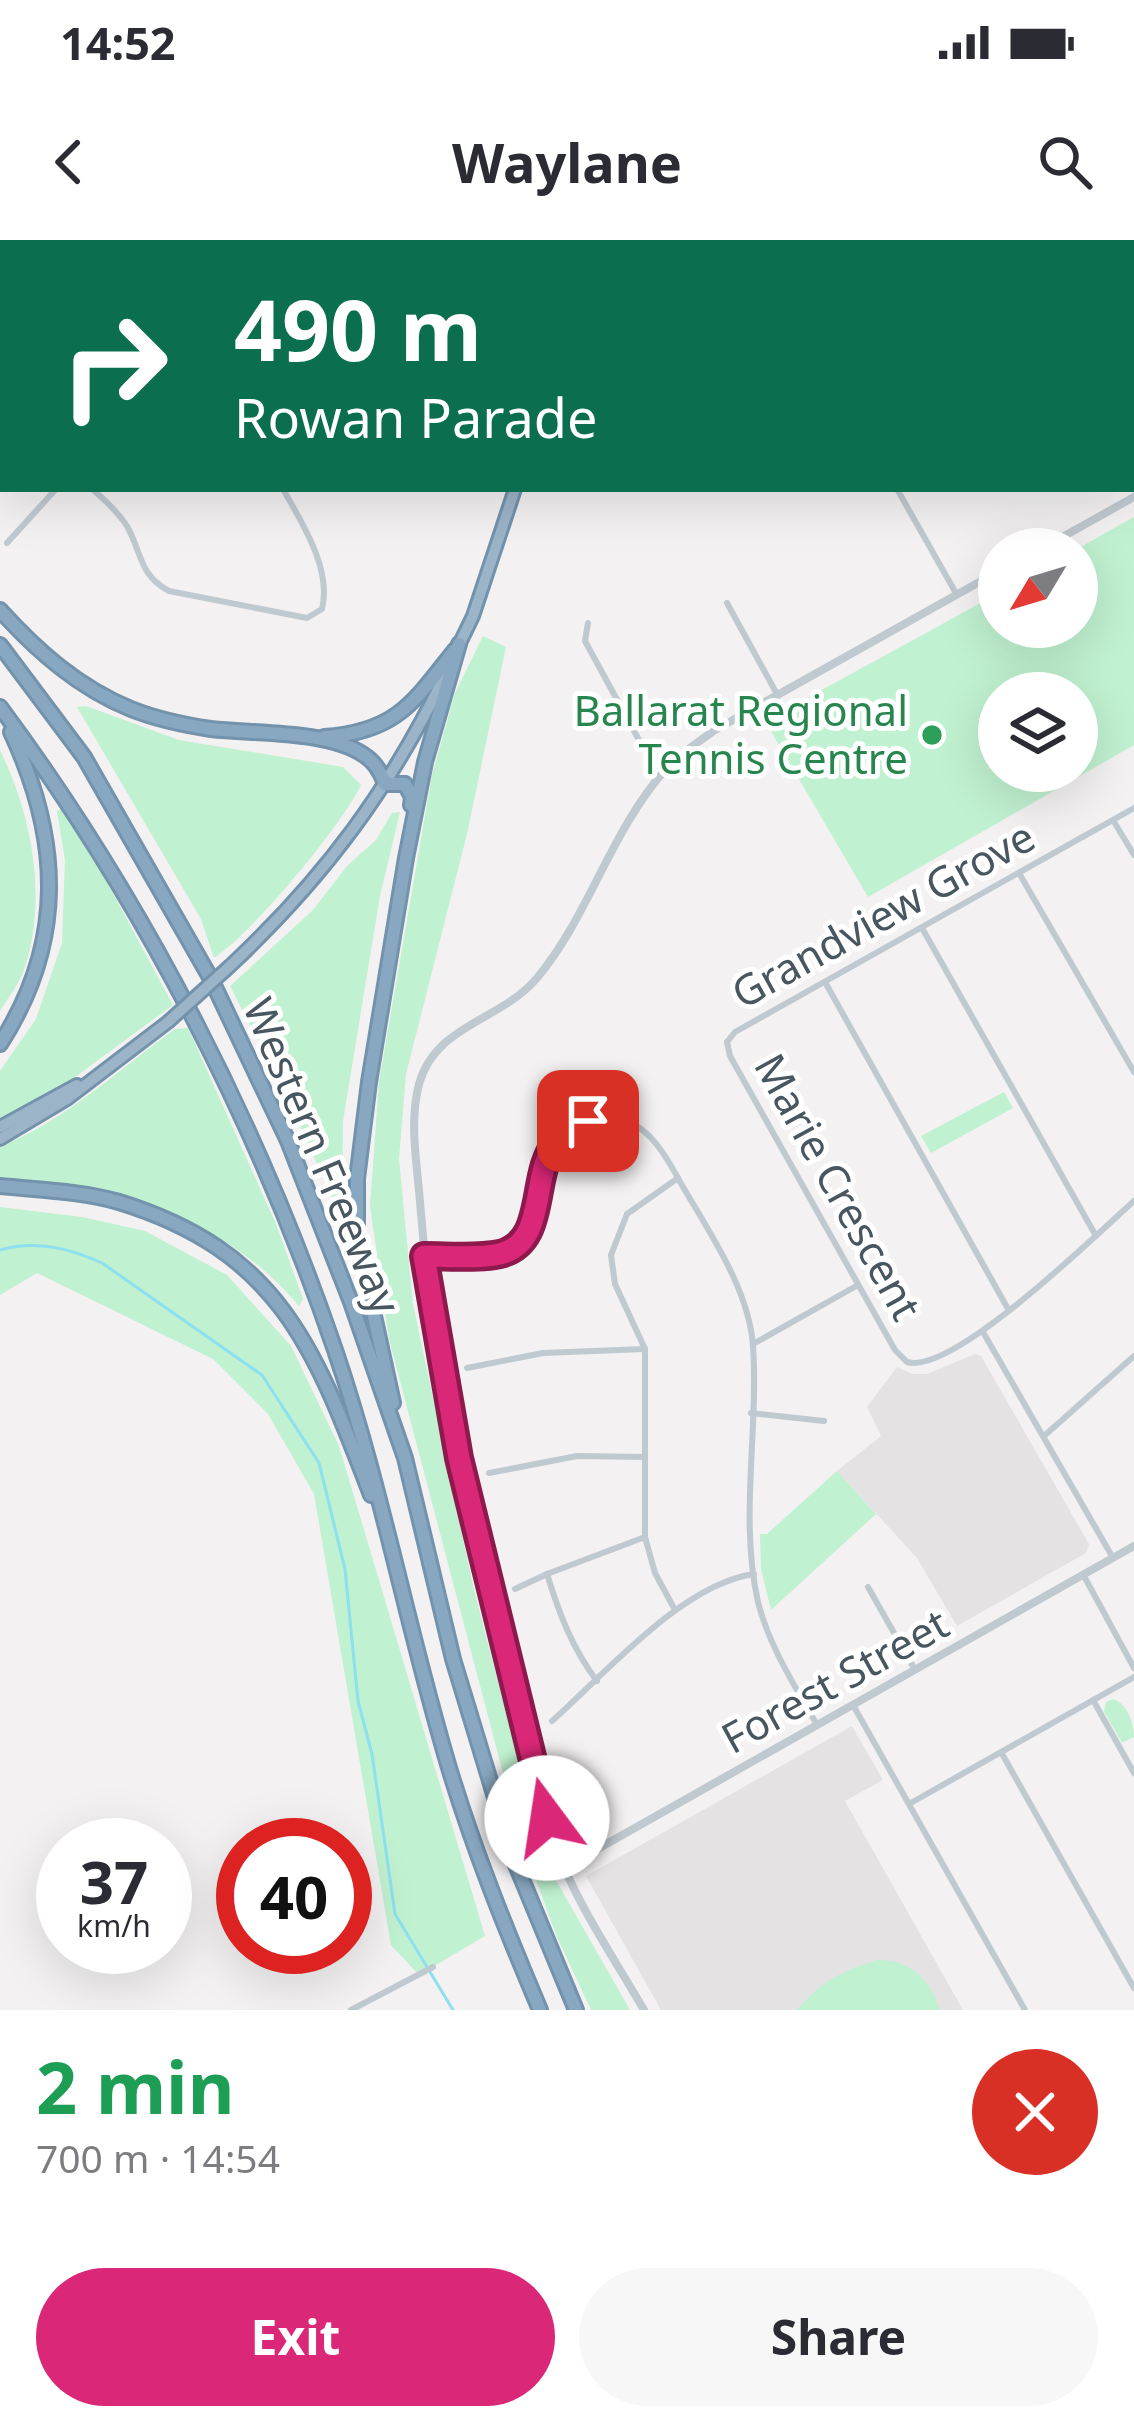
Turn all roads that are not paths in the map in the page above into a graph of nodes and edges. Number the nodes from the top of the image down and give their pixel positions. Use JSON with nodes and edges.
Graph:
{"nodes":[{"id":1,"x":53,"y":492,"type":"edge"},
{"id":2,"x":95,"y":492,"type":"edge"},
{"id":3,"x":285,"y":492,"type":"edge"},
{"id":4,"x":514,"y":492,"type":"edge"},
{"id":5,"x":899,"y":492,"type":"edge"},
{"id":6,"x":1134,"y":497,"type":"edge"},
{"id":7,"x":1079,"y":528,"type":"edge"},
{"id":8,"x":7,"y":543,"type":"dead end"},
{"id":9,"x":978,"y":584,"type":"edge"},
{"id":10,"x":957,"y":595,"type":"junction"},
{"id":11,"x":727,"y":603,"type":"dead end"},
{"id":12,"x":0,"y":610,"type":"edge"},
{"id":13,"x":588,"y":622,"type":"dead end"},
{"id":14,"x":0,"y":644,"type":"edge"},
{"id":15,"x":460,"y":644,"type":"junction"},
{"id":16,"x":778,"y":696,"type":"junction"},
{"id":17,"x":0,"y":707,"type":"edge"},
{"id":18,"x":311,"y":738,"type":"junction"},
{"id":19,"x":663,"y":772,"type":"junction"},
{"id":20,"x":385,"y":784,"type":"junction"},
{"id":21,"x":1134,"y":808,"type":"edge"},
{"id":22,"x":1114,"y":820,"type":"junction"},
{"id":23,"x":1134,"y":856,"type":"edge"},
{"id":24,"x":406,"y":858,"type":"junction"},
{"id":25,"x":1019,"y":873,"type":"junction"},
{"id":26,"x":922,"y":928,"type":"junction"},
{"id":27,"x":824,"y":982,"type":"junction"},
{"id":28,"x":717,"y":1038,"type":"dead end"},
{"id":29,"x":727,"y":1042,"type":"junction"},
{"id":30,"x":0,"y":1044,"type":"edge"},
{"id":31,"x":1130,"y":1056,"type":"edge"},
{"id":32,"x":106,"y":1069,"type":"junction"},
{"id":33,"x":1134,"y":1072,"type":"edge"},
{"id":34,"x":0,"y":1127,"type":"edge"},
{"id":35,"x":0,"y":1138,"type":"edge"},
{"id":36,"x":679,"y":1178,"type":"junction"},
{"id":37,"x":0,"y":1186,"type":"edge"},
{"id":38,"x":1134,"y":1201,"type":"edge"},
{"id":39,"x":1096,"y":1236,"type":"junction"},
{"id":40,"x":424,"y":1256,"type":"junction"},
{"id":41,"x":858,"y":1285,"type":"junction"},
{"id":42,"x":1009,"y":1310,"type":"junction"},
{"id":43,"x":983,"y":1332,"type":"junction"},
{"id":44,"x":753,"y":1344,"type":"junction"},
{"id":45,"x":645,"y":1349,"type":"junction"},
{"id":46,"x":1134,"y":1358,"type":"edge"},
{"id":47,"x":467,"y":1368,"type":"dead end"},
{"id":48,"x":751,"y":1413,"type":"junction"},
{"id":49,"x":824,"y":1421,"type":"dead end"},
{"id":50,"x":1044,"y":1436,"type":"junction"},
{"id":51,"x":646,"y":1456,"type":"junction"},
{"id":52,"x":405,"y":1458,"type":"junction"},
{"id":53,"x":489,"y":1473,"type":"dead end"},
{"id":54,"x":645,"y":1537,"type":"junction"},
{"id":55,"x":1134,"y":1546,"type":"edge"},
{"id":56,"x":393,"y":1552,"type":"junction"},
{"id":57,"x":1113,"y":1558,"type":"junction"},
{"id":58,"x":547,"y":1574,"type":"junction"},
{"id":59,"x":754,"y":1574,"type":"junction"},
{"id":60,"x":1084,"y":1576,"type":"junction"},
{"id":61,"x":868,"y":1587,"type":"dead end"},
{"id":62,"x":515,"y":1589,"type":"dead end"},
{"id":63,"x":675,"y":1610,"type":"junction"},
{"id":64,"x":915,"y":1670,"type":"junction"},
{"id":65,"x":1134,"y":1672,"type":"edge"},
{"id":66,"x":597,"y":1681,"type":"junction"},
{"id":67,"x":1093,"y":1700,"type":"junction"},
{"id":68,"x":853,"y":1705,"type":"junction"},
{"id":69,"x":552,"y":1721,"type":"dead end"},
{"id":70,"x":817,"y":1725,"type":"junction"},
{"id":71,"x":1001,"y":1752,"type":"junction"},
{"id":72,"x":1134,"y":1774,"type":"edge"},
{"id":73,"x":909,"y":1804,"type":"junction"},
{"id":74,"x":564,"y":1868,"type":"junction"},
{"id":75,"x":433,"y":1967,"type":"dead end"},
{"id":76,"x":1134,"y":1988,"type":"edge"},
{"id":77,"x":351,"y":2010,"type":"edge"},
{"id":78,"x":540,"y":2010,"type":"edge"},
{"id":79,"x":576,"y":2010,"type":"edge"},
{"id":80,"x":644,"y":2010,"type":"edge"},
{"id":81,"x":1025,"y":2010,"type":"edge"}],
"edges":[{"from":1,"to":8,"type":"street"},
{"from":2,"to":3,"type":"street"},
{"from":4,"to":15,"type":"highway"},
{"from":5,"to":10,"type":"street"},
{"from":6,"to":7,"type":"street"},
{"from":9,"to":10,"type":"street"},
{"from":10,"to":16,"type":"street"},
{"from":11,"to":16,"type":"street"},
{"from":12,"to":18,"type":"highway"},
{"from":13,"to":19,"type":"street"},
{"from":14,"to":52,"type":"highway","name":"Western Freeway"},
{"from":15,"to":18,"type":"highway"},
{"from":15,"to":20,"type":"highway"},
{"from":15,"to":24,"type":"highway"},
{"from":16,"to":19,"type":"street"},
{"from":17,"to":30,"type":"highway"},
{"from":17,"to":56,"type":"highway","name":"Western Freeway"},
{"from":18,"to":20,"type":"highway"},
{"from":19,"to":40,"type":"street"},
{"from":20,"to":24,"type":"highway"},
{"from":20,"to":32,"type":"highway","bridge":true},
{"from":21,"to":22,"type":"street","name":"Grandview Grove"},
{"from":22,"to":23,"type":"street"},
{"from":22,"to":25,"type":"street","name":"Grandview Grove"},
{"from":24,"to":52,"type":"highway"},
{"from":25,"to":26,"type":"street","name":"Grandview Grove"},
{"from":25,"to":31,"type":"street"},
{"from":26,"to":27,"type":"street","name":"Grandview Grove"},
{"from":26,"to":39,"type":"street"},
{"from":27,"to":29,"type":"street","name":"Grandview Grove"},
{"from":27,"to":42,"type":"street"},
{"from":28,"to":29,"type":"street"},
{"from":29,"to":41,"type":"street","name":"Marie Crescent"},
{"from":31,"to":33,"type":"street"},
{"from":32,"to":34,"type":"highway"},
{"from":32,"to":35,"type":"highway"},
{"from":36,"to":40,"type":"street"},
{"from":36,"to":44,"type":"street"},
{"from":36,"to":45,"type":"street"},
{"from":37,"to":56,"type":"highway"},
{"from":38,"to":39,"type":"street","name":"Marie Crescent"},
{"from":39,"to":42,"type":"street","name":"Marie Crescent"},
{"from":40,"to":74,"type":"street"},
{"from":41,"to":43,"type":"street","name":"Marie Crescent"},
{"from":41,"to":44,"type":"street"},
{"from":42,"to":43,"type":"street","name":"Marie Crescent"},
{"from":43,"to":50,"type":"street"},
{"from":44,"to":48,"type":"street"},
{"from":45,"to":47,"type":"street"},
{"from":45,"to":51,"type":"street"},
{"from":46,"to":50,"type":"street"},
{"from":48,"to":49,"type":"street"},
{"from":48,"to":59,"type":"street"},
{"from":50,"to":57,"type":"street"},
{"from":51,"to":53,"type":"street"},
{"from":51,"to":54,"type":"street"},
{"from":52,"to":79,"type":"highway","name":"Western Freeway"},
{"from":54,"to":58,"type":"street"},
{"from":54,"to":63,"type":"street"},
{"from":55,"to":57,"type":"street","name":"Forest Street"},
{"from":56,"to":78,"type":"highway","name":"Western Freeway"},
{"from":57,"to":60,"type":"street","name":"Forest Street"},
{"from":58,"to":62,"type":"street"},
{"from":58,"to":66,"type":"street"},
{"from":59,"to":63,"type":"street"},
{"from":59,"to":70,"type":"street"},
{"from":60,"to":64,"type":"street","name":"Forest Street"},
{"from":60,"to":65,"type":"street"},
{"from":61,"to":64,"type":"street"},
{"from":63,"to":66,"type":"street"},
{"from":64,"to":68,"type":"street","name":"Forest Street"},
{"from":65,"to":67,"type":"street"},
{"from":66,"to":69,"type":"street"},
{"from":67,"to":71,"type":"street"},
{"from":67,"to":72,"type":"street"},
{"from":68,"to":70,"type":"street","name":"Forest Street"},
{"from":68,"to":73,"type":"street"},
{"from":70,"to":74,"type":"street","name":"Forest Street"},
{"from":71,"to":73,"type":"street"},
{"from":71,"to":76,"type":"street"},
{"from":73,"to":81,"type":"street"},
{"from":74,"to":80,"type":"street"},
{"from":75,"to":77,"type":"street"}]}
